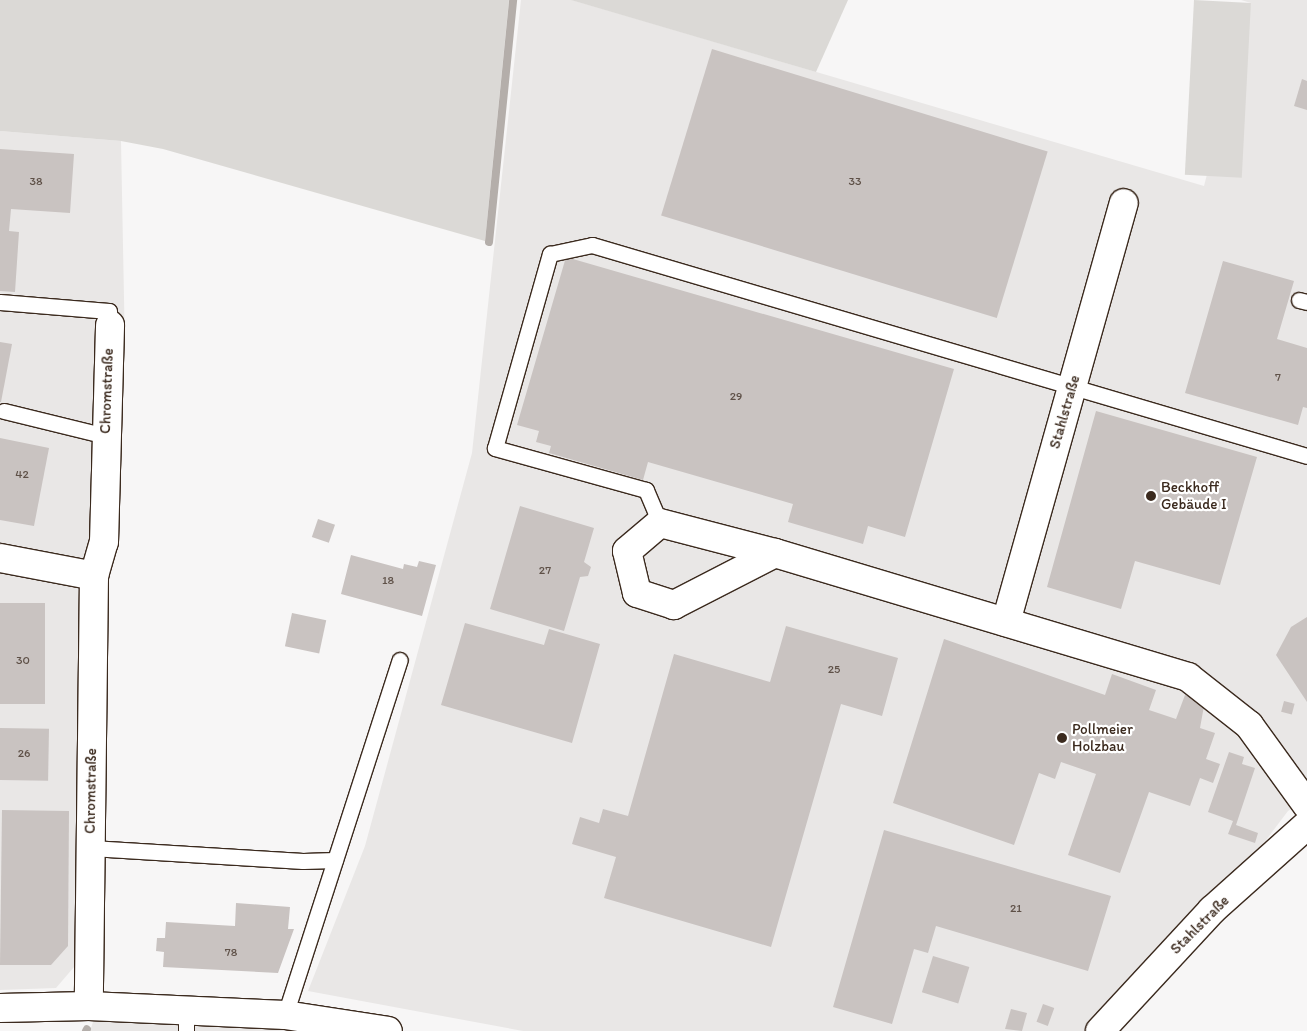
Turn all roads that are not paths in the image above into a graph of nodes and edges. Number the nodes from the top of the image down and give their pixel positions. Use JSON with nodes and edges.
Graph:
{"nodes":[{"id":1,"x":1124,"y":203,"type":"dead end"},
{"id":2,"x":0,"y":302,"type":"edge"},
{"id":3,"x":110,"y":325,"type":"joint"},
{"id":4,"x":1072,"y":386,"type":"junction"},
{"id":5,"x":4,"y":411,"type":"dead end"},
{"id":6,"x":106,"y":436,"type":"junction"},
{"id":7,"x":1307,"y":456,"type":"edge"},
{"id":8,"x":660,"y":523,"type":"junction"},
{"id":9,"x":775,"y":553,"type":"junction"},
{"id":10,"x":0,"y":558,"type":"edge"},
{"id":11,"x":94,"y":576,"type":"junction"},
{"id":12,"x":1006,"y":622,"type":"junction"},
{"id":13,"x":400,"y":660,"type":"dead end"},
{"id":14,"x":1307,"y":805,"type":"edge"},
{"id":15,"x":1307,"y":825,"type":"edge"},
{"id":16,"x":91,"y":848,"type":"junction"},
{"id":17,"x":335,"y":860,"type":"junction"},
{"id":18,"x":89,"y":1006,"type":"junction"},
{"id":19,"x":0,"y":1008,"type":"edge"},
{"id":20,"x":285,"y":1015,"type":"junction"},
{"id":21,"x":186,"y":1021,"type":"edge"},
{"id":22,"x":388,"y":1031,"type":"edge"},
{"id":23,"x":1100,"y":1031,"type":"edge"}],
"edges":[{"from":1,"to":4,"type":"street","name":"Stahlstraße"},
{"from":2,"to":3,"type":"lane"},
{"from":3,"to":6,"type":"street","name":"Chromstraße"},
{"from":4,"to":7,"type":"lane"},
{"from":4,"to":8,"type":"lane"},
{"from":4,"to":12,"type":"street","name":"Stahlstraße"},
{"from":5,"to":6,"type":"lane"},
{"from":6,"to":11,"type":"street","name":"Chromstraße"},
{"from":8,"to":9,"type":"street"},
{"from":8,"to":9,"type":"street"},
{"from":9,"to":12,"type":"street"},
{"from":10,"to":11,"type":"street"},
{"from":11,"to":16,"type":"street","name":"Chromstraße"},
{"from":12,"to":14,"type":"street"},
{"from":13,"to":17,"type":"lane"},
{"from":15,"to":23,"type":"street","name":"Stahlstraße"},
{"from":16,"to":17,"type":"lane"},
{"from":16,"to":18,"type":"street","name":"Chromstraße"},
{"from":17,"to":20,"type":"lane"},
{"from":18,"to":19,"type":"street"},
{"from":18,"to":21,"type":"street"},
{"from":20,"to":21,"type":"street"},
{"from":20,"to":22,"type":"street"}]}
